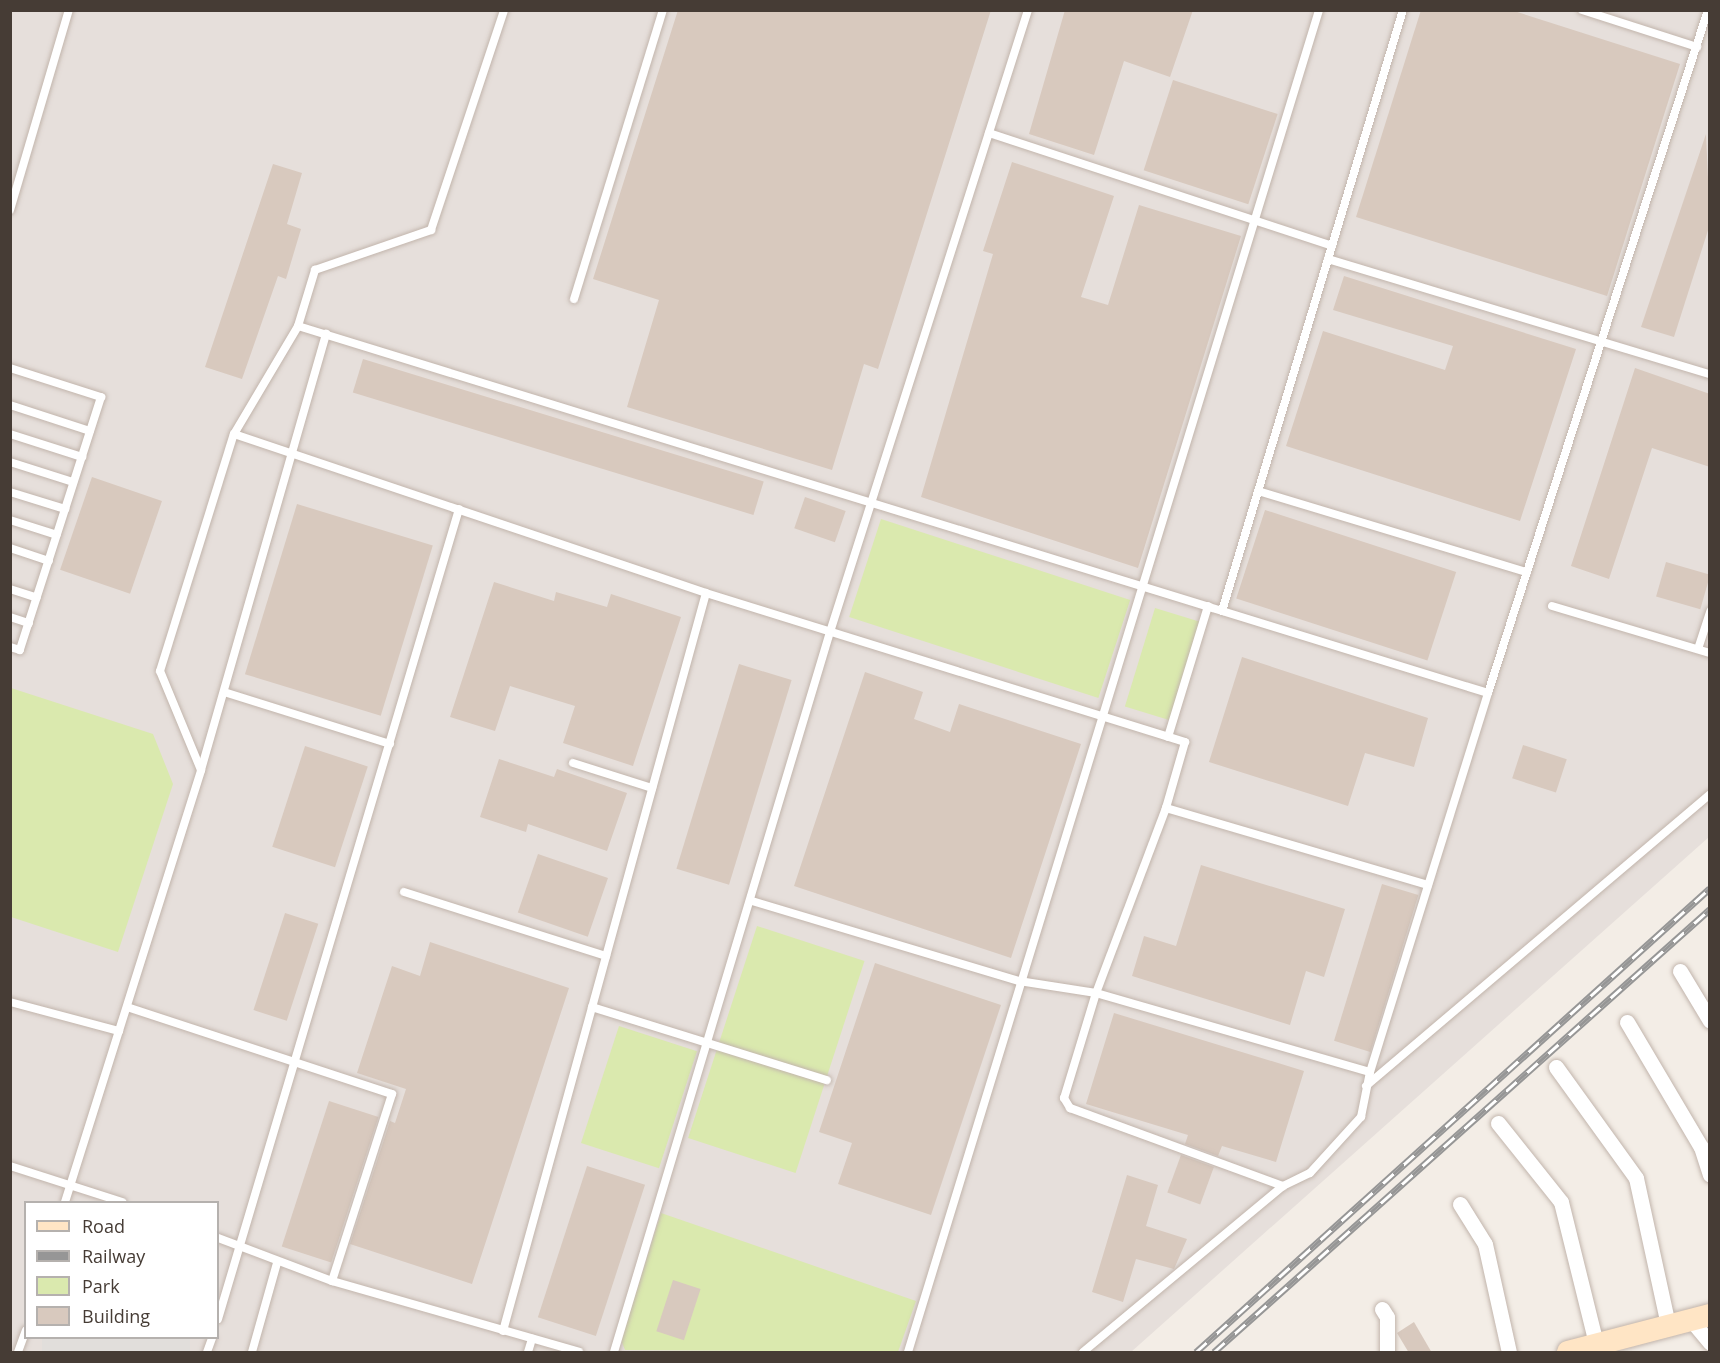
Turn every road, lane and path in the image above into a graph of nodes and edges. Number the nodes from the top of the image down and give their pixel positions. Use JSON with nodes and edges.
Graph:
{"nodes":[{"id":1,"x":69,"y":10,"type":"edge"},
{"id":2,"x":504,"y":10,"type":"edge"},
{"id":3,"x":663,"y":10,"type":"edge"},
{"id":4,"x":1028,"y":10,"type":"edge"},
{"id":5,"x":1319,"y":10,"type":"edge"},
{"id":6,"x":1402,"y":10,"type":"edge"},
{"id":7,"x":1582,"y":10,"type":"edge"},
{"id":8,"x":1708,"y":10,"type":"edge"},
{"id":9,"x":1696,"y":47,"type":"junction"},
{"id":10,"x":989,"y":133,"type":"junction"},
{"id":11,"x":14,"y":188,"type":"edge"},
{"id":12,"x":10,"y":210,"type":"edge"},
{"id":13,"x":1255,"y":222,"type":"junction"},
{"id":14,"x":1332,"y":246,"type":"junction"},
{"id":15,"x":1328,"y":259,"type":"junction"},
{"id":16,"x":574,"y":299,"type":"dead end"},
{"id":17,"x":298,"y":326,"type":"junction"},
{"id":18,"x":326,"y":334,"type":"junction"},
{"id":19,"x":1601,"y":341,"type":"junction"},
{"id":20,"x":10,"y":368,"type":"edge"},
{"id":21,"x":1710,"y":374,"type":"edge"},
{"id":22,"x":10,"y":405,"type":"edge"},
{"id":23,"x":90,"y":431,"type":"junction"},
{"id":24,"x":10,"y":434,"type":"edge"},
{"id":25,"x":234,"y":434,"type":"junction"},
{"id":26,"x":292,"y":453,"type":"junction"},
{"id":27,"x":82,"y":456,"type":"junction"},
{"id":28,"x":10,"y":462,"type":"edge"},
{"id":29,"x":74,"y":482,"type":"junction"},
{"id":30,"x":1258,"y":491,"type":"junction"},
{"id":31,"x":10,"y":492,"type":"edge"},
{"id":32,"x":873,"y":503,"type":"junction"},
{"id":33,"x":65,"y":509,"type":"junction"},
{"id":34,"x":459,"y":509,"type":"junction"},
{"id":35,"x":10,"y":520,"type":"edge"},
{"id":36,"x":57,"y":535,"type":"junction"},
{"id":37,"x":10,"y":548,"type":"edge"},
{"id":38,"x":49,"y":561,"type":"junction"},
{"id":39,"x":1527,"y":572,"type":"junction"},
{"id":40,"x":1144,"y":587,"type":"junction"},
{"id":41,"x":10,"y":589,"type":"edge"},
{"id":42,"x":706,"y":593,"type":"junction"},
{"id":43,"x":37,"y":598,"type":"junction"},
{"id":44,"x":1208,"y":606,"type":"junction"},
{"id":45,"x":1552,"y":606,"type":"dead end"},
{"id":46,"x":1222,"y":611,"type":"junction"},
{"id":47,"x":1710,"y":611,"type":"edge"},
{"id":48,"x":10,"y":617,"type":"edge"},
{"id":49,"x":29,"y":622,"type":"junction"},
{"id":50,"x":830,"y":632,"type":"junction"},
{"id":51,"x":10,"y":647,"type":"edge"},
{"id":52,"x":1698,"y":650,"type":"junction"},
{"id":53,"x":1710,"y":653,"type":"edge"},
{"id":54,"x":224,"y":692,"type":"junction"},
{"id":55,"x":1488,"y":693,"type":"junction"},
{"id":56,"x":1100,"y":717,"type":"junction"},
{"id":57,"x":1168,"y":737,"type":"junction"},
{"id":58,"x":390,"y":744,"type":"junction"},
{"id":59,"x":573,"y":763,"type":"dead end"},
{"id":60,"x":201,"y":770,"type":"junction"},
{"id":61,"x":652,"y":788,"type":"junction"},
{"id":62,"x":1710,"y":794,"type":"edge"},
{"id":63,"x":1166,"y":808,"type":"junction"},
{"id":64,"x":1428,"y":885,"type":"junction"},
{"id":65,"x":404,"y":892,"type":"dead end"},
{"id":66,"x":752,"y":900,"type":"junction"},
{"id":67,"x":606,"y":956,"type":"junction"},
{"id":68,"x":1680,"y":971,"type":"dead end"},
{"id":69,"x":1019,"y":981,"type":"junction"},
{"id":70,"x":1096,"y":993,"type":"junction"},
{"id":71,"x":10,"y":1002,"type":"edge"},
{"id":72,"x":127,"y":1007,"type":"junction"},
{"id":73,"x":592,"y":1007,"type":"junction"},
{"id":74,"x":1710,"y":1021,"type":"edge"},
{"id":75,"x":1627,"y":1022,"type":"dead end"},
{"id":76,"x":119,"y":1031,"type":"junction"},
{"id":77,"x":708,"y":1044,"type":"junction"},
{"id":78,"x":295,"y":1060,"type":"junction"},
{"id":79,"x":1556,"y":1067,"type":"dead end"},
{"id":80,"x":1370,"y":1072,"type":"junction"},
{"id":81,"x":827,"y":1080,"type":"dead end"},
{"id":82,"x":1366,"y":1086,"type":"junction"},
{"id":83,"x":1498,"y":1123,"type":"dead end"},
{"id":84,"x":10,"y":1166,"type":"edge"},
{"id":85,"x":1710,"y":1175,"type":"edge"},
{"id":86,"x":71,"y":1184,"type":"junction"},
{"id":87,"x":1283,"y":1186,"type":"junction"},
{"id":88,"x":66,"y":1201,"type":"edge"},
{"id":89,"x":117,"y":1201,"type":"edge"},
{"id":90,"x":1460,"y":1204,"type":"dead end"},
{"id":91,"x":219,"y":1238,"type":"edge"},
{"id":92,"x":240,"y":1247,"type":"junction"},
{"id":93,"x":277,"y":1263,"type":"junction"},
{"id":94,"x":332,"y":1281,"type":"junction"},
{"id":95,"x":1382,"y":1309,"type":"dead end"},
{"id":96,"x":219,"y":1316,"type":"edge"},
{"id":97,"x":1700,"y":1318,"type":"edge"},
{"id":98,"x":1668,"y":1325,"type":"junction"},
{"id":99,"x":503,"y":1330,"type":"junction"},
{"id":100,"x":24,"y":1336,"type":"edge"},
{"id":101,"x":532,"y":1339,"type":"junction"},
{"id":102,"x":1596,"y":1343,"type":"junction"},
{"id":103,"x":1710,"y":1343,"type":"edge"},
{"id":104,"x":18,"y":1353,"type":"edge"},
{"id":105,"x":252,"y":1353,"type":"edge"},
{"id":106,"x":528,"y":1353,"type":"edge"},
{"id":107,"x":579,"y":1353,"type":"edge"},
{"id":108,"x":614,"y":1353,"type":"edge"},
{"id":109,"x":908,"y":1353,"type":"edge"},
{"id":110,"x":1083,"y":1353,"type":"edge"},
{"id":111,"x":1387,"y":1353,"type":"edge"},
{"id":112,"x":1509,"y":1353,"type":"edge"},
{"id":113,"x":1568,"y":1353,"type":"edge"}],
"edges":[{"from":1,"to":11,"type":"lane"},
{"from":2,"to":17,"type":"lane"},
{"from":3,"to":16,"type":"lane"},
{"from":4,"to":10,"type":"lane"},
{"from":5,"to":13,"type":"lane"},
{"from":6,"to":14,"type":"lane"},
{"from":7,"to":9,"type":"lane"},
{"from":8,"to":9,"type":"lane"},
{"from":9,"to":19,"type":"lane"},
{"from":10,"to":13,"type":"lane"},
{"from":10,"to":32,"type":"lane"},
{"from":11,"to":12,"type":"lane"},
{"from":13,"to":14,"type":"lane"},
{"from":13,"to":40,"type":"lane"},
{"from":14,"to":15,"type":"lane"},
{"from":15,"to":19,"type":"lane"},
{"from":15,"to":30,"type":"lane"},
{"from":17,"to":18,"type":"lane"},
{"from":17,"to":25,"type":"lane"},
{"from":18,"to":26,"type":"lane"},
{"from":18,"to":32,"type":"lane"},
{"from":19,"to":21,"type":"lane"},
{"from":19,"to":39,"type":"lane"},
{"from":20,"to":23,"type":"lane"},
{"from":22,"to":23,"type":"lane"},
{"from":23,"to":27,"type":"lane"},
{"from":24,"to":27,"type":"lane"},
{"from":25,"to":26,"type":"lane"},
{"from":25,"to":60,"type":"lane"},
{"from":26,"to":34,"type":"lane"},
{"from":26,"to":54,"type":"lane"},
{"from":27,"to":29,"type":"lane"},
{"from":28,"to":29,"type":"lane"},
{"from":29,"to":33,"type":"lane"},
{"from":30,"to":39,"type":"lane"},
{"from":30,"to":46,"type":"lane"},
{"from":31,"to":33,"type":"lane"},
{"from":32,"to":40,"type":"lane"},
{"from":32,"to":50,"type":"lane"},
{"from":33,"to":36,"type":"lane"},
{"from":34,"to":42,"type":"lane"},
{"from":34,"to":58,"type":"lane"},
{"from":35,"to":36,"type":"lane"},
{"from":36,"to":38,"type":"lane"},
{"from":37,"to":38,"type":"lane"},
{"from":38,"to":43,"type":"lane"},
{"from":39,"to":55,"type":"lane"},
{"from":40,"to":44,"type":"lane"},
{"from":40,"to":56,"type":"lane"},
{"from":41,"to":43,"type":"lane"},
{"from":42,"to":50,"type":"lane"},
{"from":42,"to":61,"type":"lane"},
{"from":43,"to":49,"type":"lane"},
{"from":44,"to":46,"type":"lane"},
{"from":44,"to":57,"type":"lane"},
{"from":45,"to":52,"type":"lane"},
{"from":46,"to":55,"type":"lane"},
{"from":47,"to":52,"type":"lane"},
{"from":48,"to":49,"type":"lane"},
{"from":49,"to":51,"type":"lane"},
{"from":50,"to":56,"type":"lane"},
{"from":50,"to":66,"type":"lane"},
{"from":52,"to":53,"type":"lane"},
{"from":54,"to":58,"type":"lane"},
{"from":54,"to":60,"type":"lane"},
{"from":55,"to":64,"type":"lane"},
{"from":56,"to":57,"type":"lane"},
{"from":56,"to":69,"type":"lane"},
{"from":57,"to":63,"type":"lane"},
{"from":58,"to":78,"type":"lane"},
{"from":59,"to":61,"type":"lane"},
{"from":60,"to":72,"type":"lane"},
{"from":61,"to":67,"type":"lane"},
{"from":62,"to":82,"type":"lane"},
{"from":63,"to":64,"type":"lane"},
{"from":63,"to":70,"type":"lane"},
{"from":64,"to":80,"type":"lane"},
{"from":65,"to":67,"type":"lane"},
{"from":66,"to":69,"type":"lane"},
{"from":66,"to":77,"type":"lane"},
{"from":67,"to":73,"type":"lane"},
{"from":68,"to":74,"type":"street"},
{"from":69,"to":70,"type":"lane"},
{"from":69,"to":109,"type":"lane"},
{"from":70,"to":80,"type":"lane"},
{"from":70,"to":87,"type":"lane"},
{"from":71,"to":76,"type":"lane"},
{"from":72,"to":76,"type":"lane"},
{"from":72,"to":78,"type":"lane"},
{"from":73,"to":77,"type":"lane"},
{"from":73,"to":99,"type":"lane"},
{"from":75,"to":85,"type":"street"},
{"from":76,"to":86,"type":"lane"},
{"from":77,"to":81,"type":"lane"},
{"from":77,"to":108,"type":"lane"},
{"from":78,"to":92,"type":"lane"},
{"from":78,"to":94,"type":"lane"},
{"from":79,"to":98,"type":"street"},
{"from":80,"to":82,"type":"lane"},
{"from":82,"to":87,"type":"lane"},
{"from":83,"to":102,"type":"street"},
{"from":84,"to":86,"type":"lane"},
{"from":86,"to":88,"type":"lane"},
{"from":86,"to":89,"type":"lane"},
{"from":87,"to":110,"type":"lane"},
{"from":90,"to":112,"type":"street"},
{"from":91,"to":92,"type":"lane"},
{"from":92,"to":93,"type":"lane"},
{"from":92,"to":96,"type":"lane"},
{"from":93,"to":94,"type":"lane"},
{"from":93,"to":105,"type":"lane"},
{"from":94,"to":99,"type":"lane"},
{"from":95,"to":111,"type":"street"},
{"from":97,"to":98,"type":"street"},
{"from":97,"to":103,"type":"street"},
{"from":98,"to":102,"type":"street"},
{"from":99,"to":101,"type":"lane"},
{"from":100,"to":104,"type":"lane"},
{"from":101,"to":106,"type":"lane"},
{"from":101,"to":107,"type":"lane"},
{"from":102,"to":113,"type":"street"}]}
